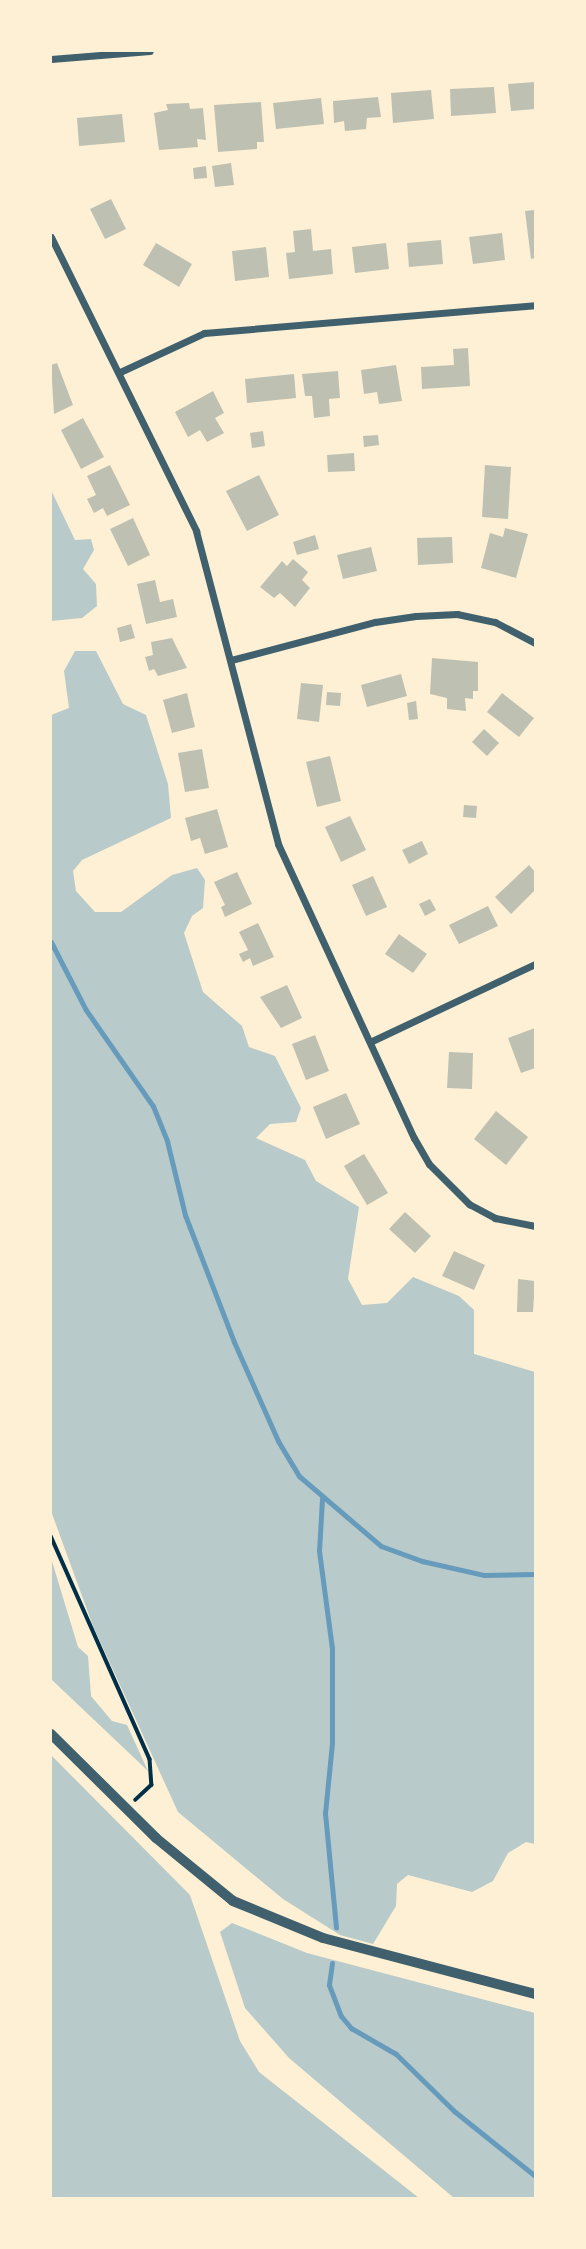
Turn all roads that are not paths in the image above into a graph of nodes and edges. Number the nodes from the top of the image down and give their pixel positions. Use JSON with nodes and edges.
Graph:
{"nodes":[{"id":1,"x":149,"y":51,"type":"edge"},
{"id":2,"x":51,"y":58,"type":"edge"},
{"id":3,"x":51,"y":237,"type":"edge"},
{"id":4,"x":535,"y":305,"type":"edge"},
{"id":5,"x":120,"y":372,"type":"junction"},
{"id":6,"x":535,"y":643,"type":"edge"},
{"id":7,"x":231,"y":660,"type":"junction"},
{"id":8,"x":535,"y":964,"type":"edge"},
{"id":9,"x":372,"y":1041,"type":"junction"},
{"id":10,"x":535,"y":1226,"type":"edge"},
{"id":11,"x":51,"y":1734,"type":"edge"},
{"id":12,"x":535,"y":1994,"type":"edge"}],
"edges":[{"from":1,"to":2,"type":"street"},
{"from":3,"to":5,"type":"street"},
{"from":4,"to":5,"type":"street"},
{"from":5,"to":7,"type":"street"},
{"from":6,"to":7,"type":"street"},
{"from":7,"to":9,"type":"street"},
{"from":8,"to":9,"type":"street"},
{"from":9,"to":10,"type":"street"},
{"from":11,"to":12,"type":"street"}]}
